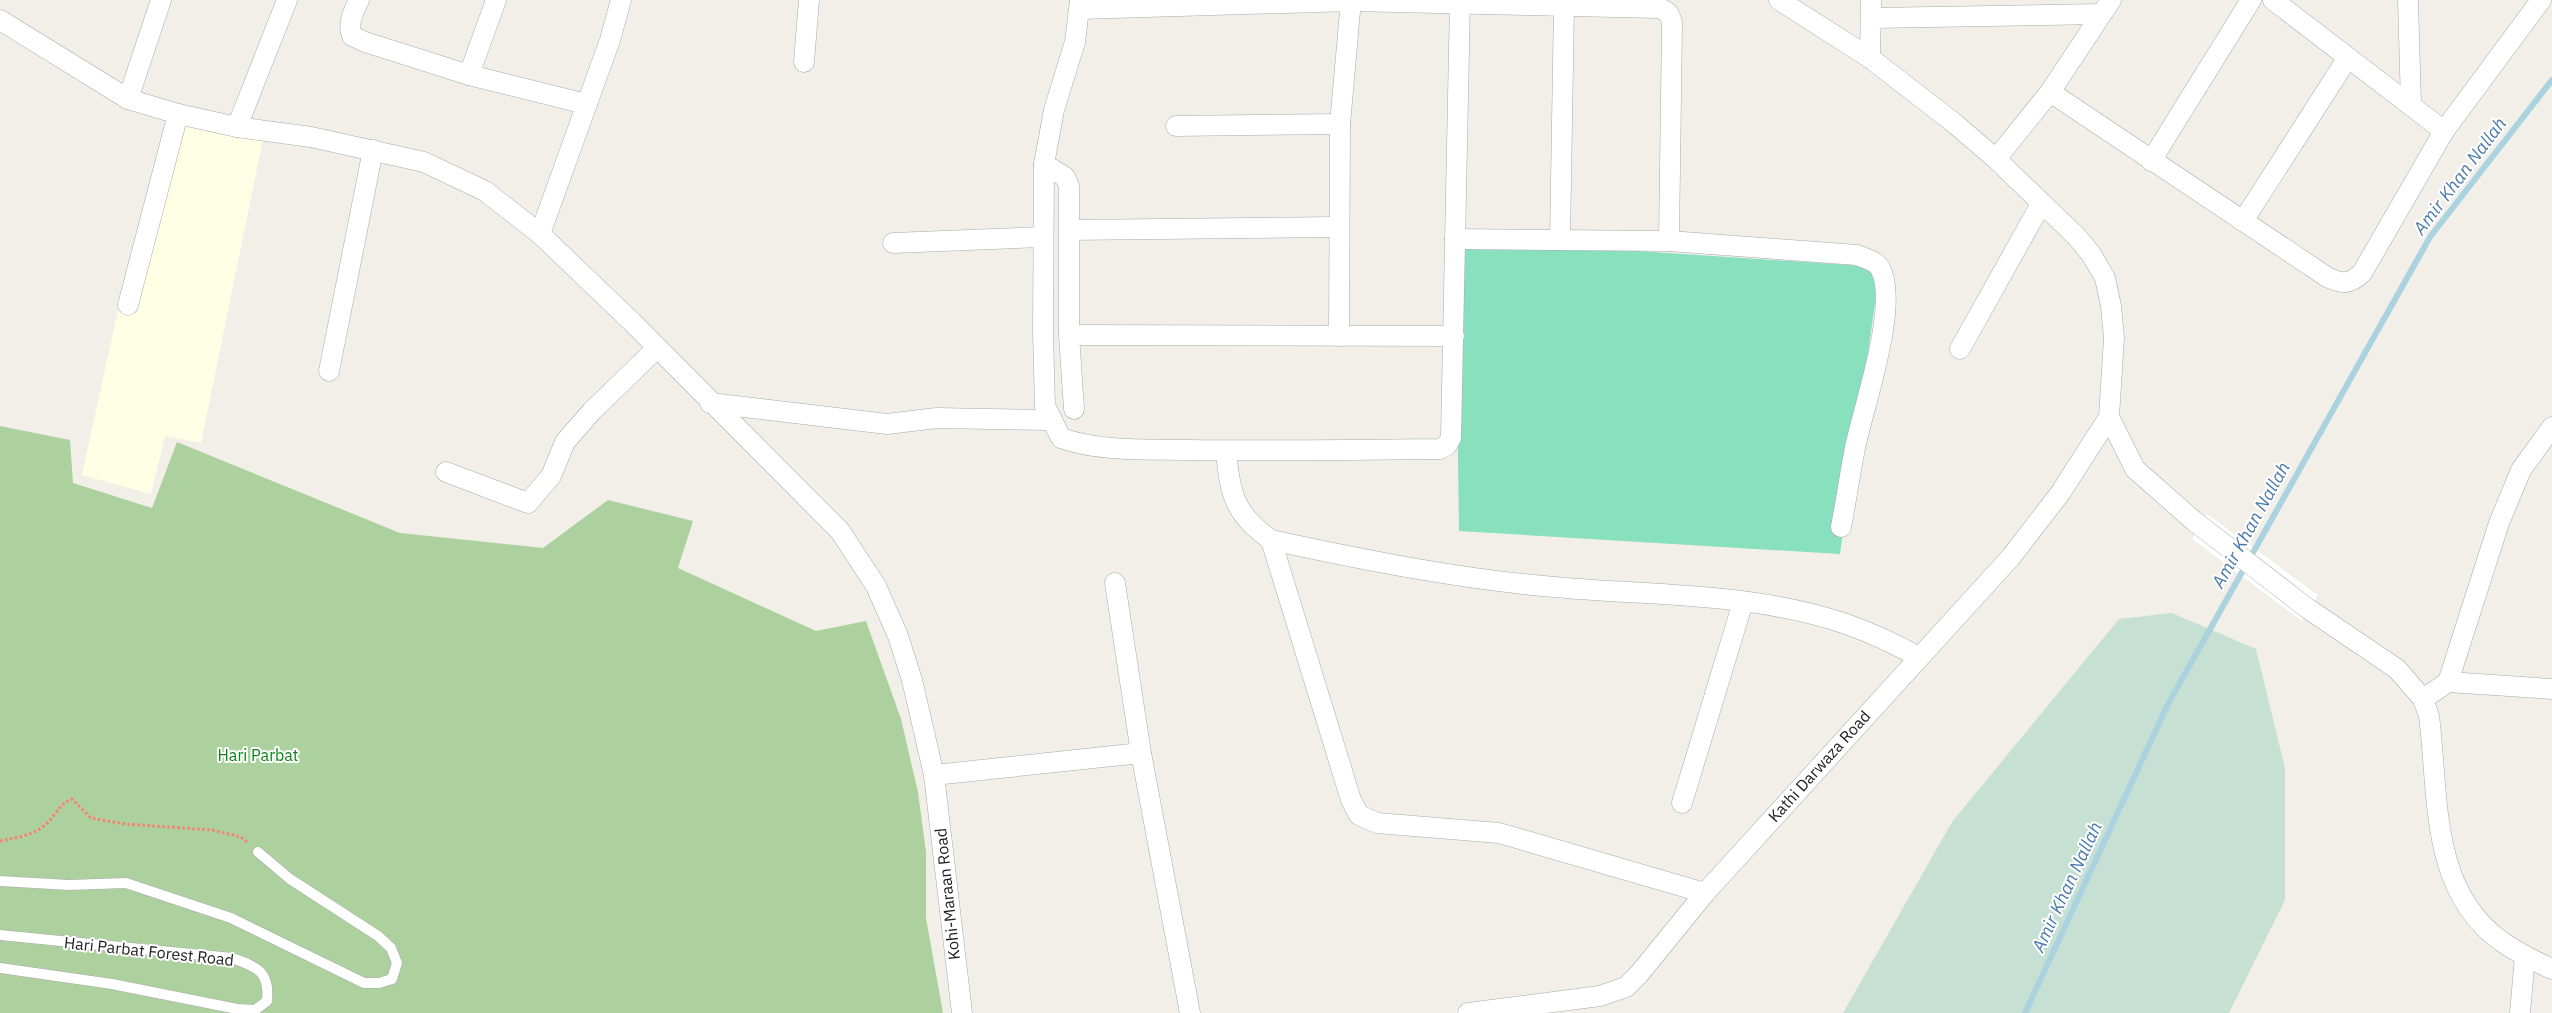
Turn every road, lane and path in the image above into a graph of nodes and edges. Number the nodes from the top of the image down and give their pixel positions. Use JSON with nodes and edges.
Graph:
{"nodes":[{"id":1,"x":161,"y":0,"type":"edge"},
{"id":2,"x":287,"y":0,"type":"edge"},
{"id":3,"x":360,"y":0,"type":"edge"},
{"id":4,"x":496,"y":0,"type":"edge"},
{"id":5,"x":621,"y":0,"type":"edge"},
{"id":6,"x":809,"y":0,"type":"edge"},
{"id":7,"x":1351,"y":0,"type":"edge"},
{"id":8,"x":1779,"y":0,"type":"edge"},
{"id":9,"x":2251,"y":0,"type":"edge"},
{"id":10,"x":2408,"y":0,"type":"edge"},
{"id":11,"x":2540,"y":0,"type":"edge"},
{"id":12,"x":1460,"y":1,"type":"edge"},
{"id":13,"x":2283,"y":3,"type":"edge"},
{"id":14,"x":1080,"y":4,"type":"edge"},
{"id":15,"x":1564,"y":5,"type":"junction"},
{"id":16,"x":2106,"y":7,"type":"edge"},
{"id":17,"x":1872,"y":9,"type":"edge"},
{"id":18,"x":0,"y":20,"type":"edge"},
{"id":19,"x":1870,"y":58,"type":"junction"},
{"id":20,"x":2347,"y":59,"type":"junction"},
{"id":21,"x":804,"y":62,"type":"dead end"},
{"id":22,"x":469,"y":75,"type":"junction"},
{"id":23,"x":2050,"y":92,"type":"junction"},
{"id":24,"x":128,"y":98,"type":"junction"},
{"id":25,"x":586,"y":104,"type":"junction"},
{"id":26,"x":2411,"y":105,"type":"junction"},
{"id":27,"x":178,"y":114,"type":"junction"},
{"id":28,"x":1340,"y":124,"type":"junction"},
{"id":29,"x":1176,"y":126,"type":"dead end"},
{"id":30,"x":237,"y":127,"type":"junction"},
{"id":31,"x":2444,"y":132,"type":"junction"},
{"id":32,"x":373,"y":150,"type":"junction"},
{"id":33,"x":1996,"y":159,"type":"junction"},
{"id":34,"x":2151,"y":160,"type":"junction"},
{"id":35,"x":1044,"y":164,"type":"junction"},
{"id":36,"x":2041,"y":204,"type":"junction"},
{"id":37,"x":2243,"y":221,"type":"junction"},
{"id":38,"x":1338,"y":227,"type":"junction"},
{"id":39,"x":1070,"y":230,"type":"junction"},
{"id":40,"x":540,"y":234,"type":"junction"},
{"id":41,"x":1043,"y":237,"type":"junction"},
{"id":42,"x":1455,"y":239,"type":"junction"},
{"id":43,"x":1560,"y":240,"type":"junction"},
{"id":44,"x":1669,"y":241,"type":"junction"},
{"id":45,"x":894,"y":243,"type":"dead end"},
{"id":46,"x":128,"y":305,"type":"dead end"},
{"id":47,"x":1069,"y":335,"type":"junction"},
{"id":48,"x":1339,"y":336,"type":"junction"},
{"id":49,"x":1454,"y":336,"type":"junction"},
{"id":50,"x":657,"y":348,"type":"junction"},
{"id":51,"x":1960,"y":349,"type":"dead end"},
{"id":52,"x":329,"y":371,"type":"dead end"},
{"id":53,"x":710,"y":402,"type":"junction"},
{"id":54,"x":1074,"y":409,"type":"dead end"},
{"id":55,"x":2109,"y":417,"type":"junction"},
{"id":56,"x":1051,"y":420,"type":"junction"},
{"id":57,"x":2552,"y":427,"type":"edge"},
{"id":58,"x":1226,"y":450,"type":"junction"},
{"id":59,"x":446,"y":472,"type":"dead end"},
{"id":60,"x":1842,"y":527,"type":"dead end"},
{"id":61,"x":1271,"y":540,"type":"junction"},
{"id":62,"x":1115,"y":583,"type":"dead end"},
{"id":63,"x":1743,"y":602,"type":"junction"},
{"id":64,"x":1919,"y":657,"type":"junction"},
{"id":65,"x":2448,"y":682,"type":"junction"},
{"id":66,"x":2552,"y":689,"type":"edge"},
{"id":67,"x":2423,"y":699,"type":"junction"},
{"id":68,"x":1142,"y":752,"type":"junction"},
{"id":69,"x":934,"y":775,"type":"junction"},
{"id":70,"x":1682,"y":803,"type":"dead end"},
{"id":71,"x":0,"y":840,"type":"edge"},
{"id":72,"x":258,"y":852,"type":"joint"},
{"id":73,"x":0,"y":881,"type":"edge"},
{"id":74,"x":1705,"y":893,"type":"junction"},
{"id":75,"x":0,"y":935,"type":"edge"},
{"id":76,"x":2525,"y":956,"type":"junction"},
{"id":77,"x":0,"y":968,"type":"edge"},
{"id":78,"x":2552,"y":969,"type":"edge"},
{"id":79,"x":1612,"y":993,"type":"junction"},
{"id":80,"x":962,"y":1013,"type":"edge"},
{"id":81,"x":1190,"y":1013,"type":"edge"},
{"id":82,"x":1468,"y":1013,"type":"edge"},
{"id":83,"x":1607,"y":1013,"type":"edge"},
{"id":84,"x":2520,"y":1013,"type":"edge"}],
"edges":[{"from":1,"to":24,"type":"street"},
{"from":2,"to":30,"type":"street"},
{"from":3,"to":22,"type":"street"},
{"from":4,"to":22,"type":"street"},
{"from":5,"to":25,"type":"street"},
{"from":6,"to":21,"type":"street"},
{"from":7,"to":12,"type":"street"},
{"from":7,"to":14,"type":"street"},
{"from":7,"to":28,"type":"street"},
{"from":8,"to":19,"type":"street"},
{"from":9,"to":34,"type":"street"},
{"from":10,"to":26,"type":"street"},
{"from":11,"to":31,"type":"street"},
{"from":12,"to":15,"type":"street"},
{"from":12,"to":42,"type":"street"},
{"from":13,"to":20,"type":"street"},
{"from":14,"to":35,"type":"street"},
{"from":15,"to":43,"type":"street"},
{"from":15,"to":44,"type":"street"},
{"from":16,"to":17,"type":"street"},
{"from":16,"to":23,"type":"street"},
{"from":17,"to":19,"type":"street"},
{"from":18,"to":24,"type":"street","name":"Kohi-Maraan Road"},
{"from":19,"to":33,"type":"street"},
{"from":20,"to":26,"type":"street"},
{"from":20,"to":37,"type":"street"},
{"from":22,"to":25,"type":"street"},
{"from":23,"to":33,"type":"street"},
{"from":23,"to":34,"type":"street"},
{"from":24,"to":27,"type":"street","name":"Kohi-Maraan Road"},
{"from":25,"to":40,"type":"street"},
{"from":26,"to":31,"type":"street"},
{"from":27,"to":30,"type":"street","name":"Kohi-Maraan Road"},
{"from":27,"to":46,"type":"street"},
{"from":28,"to":29,"type":"street"},
{"from":28,"to":38,"type":"street"},
{"from":30,"to":32,"type":"street","name":"Kohi-Maraan Road"},
{"from":31,"to":37,"type":"street"},
{"from":32,"to":40,"type":"street","name":"Kohi-Maraan Road"},
{"from":32,"to":52,"type":"street"},
{"from":33,"to":36,"type":"street"},
{"from":34,"to":37,"type":"street"},
{"from":35,"to":39,"type":"street"},
{"from":35,"to":41,"type":"street"},
{"from":36,"to":51,"type":"street"},
{"from":36,"to":55,"type":"street"},
{"from":38,"to":39,"type":"street"},
{"from":38,"to":48,"type":"street"},
{"from":39,"to":47,"type":"street"},
{"from":40,"to":50,"type":"street","name":"Kohi-Maraan Road"},
{"from":41,"to":45,"type":"street"},
{"from":41,"to":56,"type":"street"},
{"from":42,"to":43,"type":"street"},
{"from":42,"to":49,"type":"street"},
{"from":43,"to":44,"type":"street"},
{"from":44,"to":60,"type":"street"},
{"from":47,"to":48,"type":"street"},
{"from":47,"to":54,"type":"street"},
{"from":48,"to":49,"type":"street"},
{"from":49,"to":58,"type":"street"},
{"from":50,"to":53,"type":"street","name":"Kohi-Maraan Road"},
{"from":50,"to":59,"type":"street"},
{"from":53,"to":56,"type":"street"},
{"from":53,"to":69,"type":"street","name":"Kohi-Maraan Road"},
{"from":55,"to":64,"type":"street","name":"Kathi Darwaza Road"},
{"from":55,"to":67,"type":"street"},
{"from":56,"to":58,"type":"street"},
{"from":57,"to":65,"type":"street"},
{"from":58,"to":61,"type":"street"},
{"from":61,"to":63,"type":"street"},
{"from":61,"to":74,"type":"street"},
{"from":62,"to":68,"type":"street"},
{"from":63,"to":64,"type":"street"},
{"from":63,"to":70,"type":"street"},
{"from":64,"to":74,"type":"street","name":"Kathi Darwaza Road"},
{"from":65,"to":66,"type":"street"},
{"from":65,"to":67,"type":"street"},
{"from":67,"to":76,"type":"street"},
{"from":68,"to":69,"type":"street"},
{"from":68,"to":81,"type":"street"},
{"from":69,"to":80,"type":"street","name":"Kohi-Maraan Road"},
{"from":71,"to":72,"type":"path"},
{"from":72,"to":73,"type":"lane"},
{"from":74,"to":79,"type":"street","name":"Kathi Darwaza Road"},
{"from":75,"to":77,"type":"lane","name":"Hari Parbat Forest Road"},
{"from":76,"to":78,"type":"street"},
{"from":76,"to":84,"type":"street"},
{"from":79,"to":82,"type":"street","name":"Kathi Darwaza Road"},
{"from":79,"to":83,"type":"street"}]}
